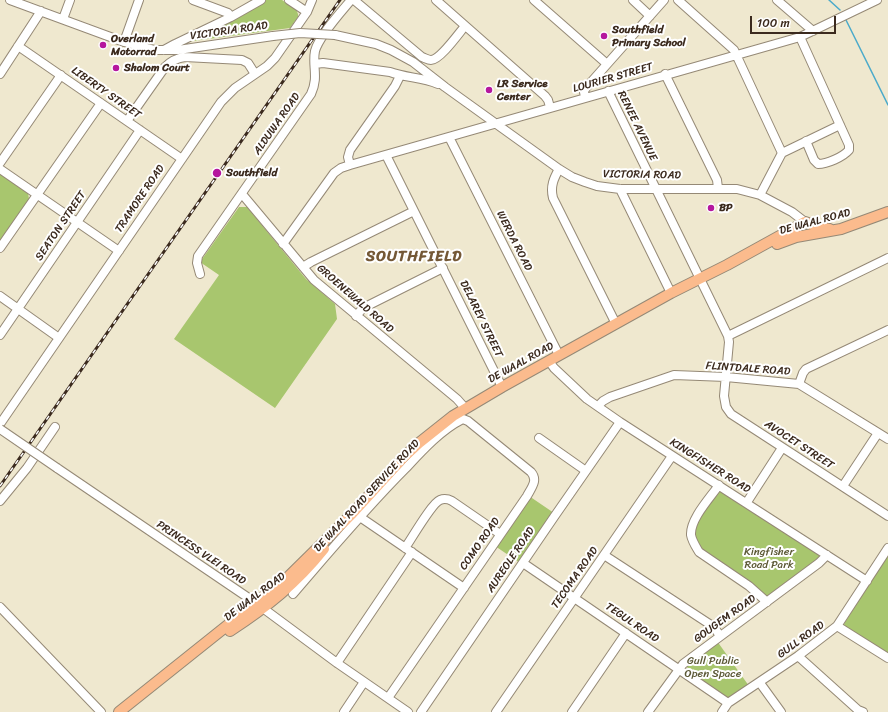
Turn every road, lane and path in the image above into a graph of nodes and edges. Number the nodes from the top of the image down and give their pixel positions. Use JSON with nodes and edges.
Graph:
{"nodes":[{"id":1,"x":10,"y":0,"type":"edge"},
{"id":2,"x":70,"y":0,"type":"edge"},
{"id":3,"x":139,"y":0,"type":"edge"},
{"id":4,"x":193,"y":0,"type":"edge"},
{"id":5,"x":261,"y":0,"type":"edge"},
{"id":6,"x":289,"y":0,"type":"edge"},
{"id":7,"x":312,"y":0,"type":"edge"},
{"id":8,"x":352,"y":0,"type":"edge"},
{"id":9,"x":436,"y":0,"type":"edge"},
{"id":10,"x":534,"y":0,"type":"edge"},
{"id":11,"x":632,"y":0,"type":"edge"},
{"id":12,"x":664,"y":0,"type":"edge"},
{"id":13,"x":678,"y":0,"type":"edge"},
{"id":14,"x":777,"y":0,"type":"edge"},
{"id":15,"x":875,"y":0,"type":"edge"},
{"id":16,"x":41,"y":11,"type":"junction"},
{"id":17,"x":307,"y":12,"type":"junction"},
{"id":18,"x":650,"y":16,"type":"junction"},
{"id":19,"x":231,"y":17,"type":"junction"},
{"id":20,"x":63,"y":19,"type":"junction"},
{"id":21,"x":466,"y":26,"type":"junction"},
{"id":22,"x":813,"y":31,"type":"junction"},
{"id":23,"x":800,"y":37,"type":"junction"},
{"id":24,"x":124,"y":42,"type":"junction"},
{"id":25,"x":18,"y":46,"type":"junction"},
{"id":26,"x":164,"y":51,"type":"junction"},
{"id":27,"x":736,"y":54,"type":"junction"},
{"id":28,"x":315,"y":64,"type":"junction"},
{"id":29,"x":607,"y":64,"type":"junction"},
{"id":30,"x":1,"y":70,"type":"edge"},
{"id":31,"x":255,"y":74,"type":"junction"},
{"id":32,"x":665,"y":74,"type":"junction"},
{"id":33,"x":61,"y":75,"type":"junction"},
{"id":34,"x":400,"y":76,"type":"junction"},
{"id":35,"x":445,"y":87,"type":"junction"},
{"id":36,"x":608,"y":91,"type":"junction"},
{"id":37,"x":585,"y":97,"type":"junction"},
{"id":38,"x":101,"y":103,"type":"junction"},
{"id":39,"x":550,"y":107,"type":"junction"},
{"id":40,"x":127,"y":121,"type":"junction"},
{"id":41,"x":495,"y":123,"type":"junction"},
{"id":42,"x":840,"y":126,"type":"junction"},
{"id":43,"x":140,"y":130,"type":"junction"},
{"id":44,"x":449,"y":137,"type":"junction"},
{"id":45,"x":806,"y":141,"type":"junction"},
{"id":46,"x":782,"y":153,"type":"junction"},
{"id":47,"x":386,"y":154,"type":"junction"},
{"id":48,"x":182,"y":159,"type":"junction"},
{"id":49,"x":0,"y":163,"type":"edge"},
{"id":50,"x":350,"y":165,"type":"junction"},
{"id":51,"x":0,"y":169,"type":"edge"},
{"id":52,"x":560,"y":169,"type":"junction"},
{"id":53,"x":718,"y":188,"type":"junction"},
{"id":54,"x":620,"y":189,"type":"junction"},
{"id":55,"x":656,"y":189,"type":"junction"},
{"id":56,"x":37,"y":194,"type":"junction"},
{"id":57,"x":242,"y":194,"type":"junction"},
{"id":58,"x":760,"y":196,"type":"junction"},
{"id":59,"x":414,"y":211,"type":"junction"},
{"id":60,"x":888,"y":212,"type":"edge"},
{"id":61,"x":77,"y":222,"type":"junction"},
{"id":62,"x":806,"y":222,"type":"junction"},
{"id":63,"x":836,"y":230,"type":"junction"},
{"id":64,"x":800,"y":236,"type":"junction"},
{"id":65,"x":283,"y":244,"type":"junction"},
{"id":66,"x":0,"y":248,"type":"edge"},
{"id":67,"x":119,"y":251,"type":"junction"},
{"id":68,"x":888,"y":258,"type":"edge"},
{"id":69,"x":727,"y":265,"type":"junction"},
{"id":70,"x":303,"y":267,"type":"junction"},
{"id":71,"x":443,"y":268,"type":"junction"},
{"id":72,"x":200,"y":274,"type":"dead end"},
{"id":73,"x":700,"y":278,"type":"junction"},
{"id":74,"x":671,"y":293,"type":"junction"},
{"id":75,"x":0,"y":296,"type":"edge"},
{"id":76,"x":18,"y":309,"type":"junction"},
{"id":77,"x":356,"y":316,"type":"junction"},
{"id":78,"x":616,"y":324,"type":"junction"},
{"id":79,"x":888,"y":330,"type":"edge"},
{"id":80,"x":0,"y":335,"type":"edge"},
{"id":81,"x":728,"y":336,"type":"junction"},
{"id":82,"x":59,"y":338,"type":"junction"},
{"id":83,"x":559,"y":355,"type":"junction"},
{"id":84,"x":549,"y":361,"type":"junction"},
{"id":85,"x":726,"y":378,"type":"junction"},
{"id":86,"x":799,"y":384,"type":"junction"},
{"id":87,"x":502,"y":387,"type":"junction"},
{"id":88,"x":598,"y":406,"type":"junction"},
{"id":89,"x":466,"y":408,"type":"junction"},
{"id":90,"x":463,"y":419,"type":"joint"},
{"id":91,"x":620,"y":422,"type":"junction"},
{"id":92,"x":0,"y":424,"type":"edge"},
{"id":93,"x":55,"y":427,"type":"dead end"},
{"id":94,"x":0,"y":429,"type":"edge"},
{"id":95,"x":878,"y":433,"type":"junction"},
{"id":96,"x":539,"y":438,"type":"dead end"},
{"id":97,"x":888,"y":439,"type":"edge"},
{"id":98,"x":782,"y":448,"type":"junction"},
{"id":99,"x":672,"y":456,"type":"junction"},
{"id":100,"x":586,"y":470,"type":"junction"},
{"id":101,"x":719,"y":485,"type":"junction"},
{"id":102,"x":843,"y":486,"type":"junction"},
{"id":103,"x":0,"y":501,"type":"edge"},
{"id":104,"x":747,"y":502,"type":"junction"},
{"id":105,"x":356,"y":515,"type":"junction"},
{"id":106,"x":888,"y":516,"type":"edge"},
{"id":107,"x":500,"y":534,"type":"junction"},
{"id":108,"x":888,"y":548,"type":"edge"},
{"id":109,"x":409,"y":550,"type":"junction"},
{"id":110,"x":604,"y":555,"type":"junction"},
{"id":111,"x":827,"y":555,"type":"junction"},
{"id":112,"x":523,"y":563,"type":"junction"},
{"id":113,"x":867,"y":581,"type":"junction"},
{"id":114,"x":464,"y":588,"type":"junction"},
{"id":115,"x":293,"y":594,"type":"dead end"},
{"id":116,"x":575,"y":598,"type":"junction"},
{"id":117,"x":767,"y":602,"type":"junction"},
{"id":118,"x":259,"y":606,"type":"junction"},
{"id":119,"x":0,"y":607,"type":"edge"},
{"id":120,"x":837,"y":626,"type":"junction"},
{"id":121,"x":626,"y":633,"type":"junction"},
{"id":122,"x":720,"y":636,"type":"junction"},
{"id":123,"x":798,"y":656,"type":"junction"},
{"id":124,"x":888,"y":658,"type":"edge"},
{"id":125,"x":337,"y":663,"type":"junction"},
{"id":126,"x":678,"y":668,"type":"junction"},
{"id":127,"x":364,"y":682,"type":"junction"},
{"id":128,"x":760,"y":682,"type":"junction"},
{"id":129,"x":388,"y":698,"type":"junction"},
{"id":130,"x":728,"y":703,"type":"junction"},
{"id":131,"x":101,"y":712,"type":"edge"},
{"id":132,"x":119,"y":712,"type":"edge"},
{"id":133,"x":344,"y":712,"type":"edge"},
{"id":134,"x":408,"y":712,"type":"edge"},
{"id":135,"x":421,"y":712,"type":"edge"},
{"id":136,"x":496,"y":712,"type":"edge"},
{"id":137,"x":572,"y":712,"type":"edge"},
{"id":138,"x":648,"y":712,"type":"edge"},
{"id":139,"x":722,"y":712,"type":"edge"},
{"id":140,"x":781,"y":712,"type":"edge"},
{"id":141,"x":862,"y":712,"type":"edge"}],
"edges":[{"from":1,"to":16,"type":"street","name":"VICTORIA ROAD"},
{"from":2,"to":20,"type":"street"},
{"from":3,"to":24,"type":"street"},
{"from":4,"to":19,"type":"street"},
{"from":5,"to":19,"type":"street"},
{"from":6,"to":17,"type":"street"},
{"from":7,"to":17,"type":"street","name":"TRAMORE ROAD"},
{"from":8,"to":21,"type":"street"},
{"from":8,"to":28,"type":"street","name":"ALDUWA ROAD"},
{"from":9,"to":21,"type":"street"},
{"from":10,"to":29,"type":"street"},
{"from":11,"to":18,"type":"street"},
{"from":12,"to":18,"type":"street"},
{"from":13,"to":27,"type":"street"},
{"from":14,"to":22,"type":"street"},
{"from":15,"to":22,"type":"street","name":"LOURIER STREET"},
{"from":16,"to":20,"type":"street","name":"VICTORIA ROAD"},
{"from":16,"to":25,"type":"street"},
{"from":17,"to":31,"type":"street","name":"TRAMORE ROAD"},
{"from":18,"to":29,"type":"street"},
{"from":19,"to":26,"type":"street"},
{"from":20,"to":24,"type":"street","name":"VICTORIA ROAD"},
{"from":21,"to":39,"type":"street"},
{"from":22,"to":23,"type":"street","name":"LOURIER STREET"},
{"from":23,"to":27,"type":"street","name":"LOURIER STREET"},
{"from":23,"to":42,"type":"street"},
{"from":24,"to":26,"type":"street","name":"VICTORIA ROAD"},
{"from":25,"to":30,"type":"street"},
{"from":25,"to":33,"type":"street","name":"LIBERTY STREET"},
{"from":26,"to":35,"type":"street","name":"VICTORIA ROAD","bridge":true},
{"from":27,"to":32,"type":"street","name":"LOURIER STREET"},
{"from":27,"to":46,"type":"street"},
{"from":28,"to":34,"type":"street","name":"VICTORIA ROAD"},
{"from":28,"to":57,"type":"street","name":"ALDUWA ROAD"},
{"from":29,"to":37,"type":"street"},
{"from":31,"to":40,"type":"street"},
{"from":31,"to":48,"type":"street","name":"TRAMORE ROAD"},
{"from":32,"to":36,"type":"street","name":"LOURIER STREET"},
{"from":32,"to":53,"type":"street"},
{"from":33,"to":38,"type":"street","name":"LIBERTY STREET"},
{"from":33,"to":49,"type":"street"},
{"from":34,"to":35,"type":"street","name":"VICTORIA ROAD"},
{"from":34,"to":50,"type":"street"},
{"from":35,"to":41,"type":"street","name":"VICTORIA ROAD"},
{"from":36,"to":37,"type":"street","name":"LOURIER STREET"},
{"from":36,"to":55,"type":"street","name":"RENEE AVENUE"},
{"from":37,"to":39,"type":"street","name":"LOURIER STREET"},
{"from":38,"to":40,"type":"street","name":"LIBERTY STREET"},
{"from":38,"to":56,"type":"street"},
{"from":39,"to":41,"type":"street","name":"LOURIER STREET"},
{"from":40,"to":43,"type":"street","name":"LIBERTY STREET"},
{"from":41,"to":44,"type":"street","name":"LOURIER STREET"},
{"from":41,"to":52,"type":"street","name":"VICTORIA ROAD"},
{"from":42,"to":45,"type":"street"},
{"from":42,"to":45,"type":"street"},
{"from":43,"to":48,"type":"street","name":"LIBERTY STREET"},
{"from":43,"to":61,"type":"street","name":"SEATON STREET"},
{"from":44,"to":47,"type":"street","name":"LOURIER STREET"},
{"from":44,"to":83,"type":"street","name":"WERDA ROAD"},
{"from":45,"to":46,"type":"street"},
{"from":46,"to":58,"type":"street"},
{"from":47,"to":50,"type":"street","name":"LOURIER STREET"},
{"from":47,"to":59,"type":"street","name":"DELAREY STREET"},
{"from":48,"to":67,"type":"street","name":"TRAMORE ROAD"},
{"from":50,"to":65,"type":"street","name":"LOURIER STREET"},
{"from":51,"to":56,"type":"street"},
{"from":52,"to":54,"type":"street","name":"VICTORIA ROAD"},
{"from":52,"to":78,"type":"street"},
{"from":53,"to":55,"type":"street","name":"VICTORIA ROAD"},
{"from":53,"to":58,"type":"street","name":"VICTORIA ROAD"},
{"from":54,"to":55,"type":"street","name":"VICTORIA ROAD"},
{"from":54,"to":74,"type":"street"},
{"from":55,"to":73,"type":"street","name":"RENEE AVENUE"},
{"from":56,"to":61,"type":"street"},
{"from":56,"to":66,"type":"street"},
{"from":57,"to":65,"type":"street","name":"GROENEWALD ROAD"},
{"from":57,"to":72,"type":"street","name":"ALDUWA ROAD"},
{"from":58,"to":62,"type":"street","name":"VICTORIA ROAD"},
{"from":59,"to":70,"type":"street"},
{"from":59,"to":71,"type":"street","name":"DELAREY STREET"},
{"from":60,"to":63,"type":"main road","name":"DE WAAL ROAD"},
{"from":61,"to":67,"type":"street"},
{"from":61,"to":76,"type":"street","name":"SEATON STREET"},
{"from":62,"to":63,"type":"main road","name":"VICTORIA ROAD"},
{"from":62,"to":64,"type":"main road"},
{"from":62,"to":69,"type":"main road","name":"DE WAAL ROAD"},
{"from":63,"to":64,"type":"main road","name":"DE WAAL ROAD"},
{"from":64,"to":69,"type":"main road","name":"DE WAAL ROAD"},
{"from":65,"to":70,"type":"street","name":"GROENEWALD ROAD"},
{"from":67,"to":82,"type":"street","name":"TRAMORE ROAD"},
{"from":68,"to":81,"type":"street"},
{"from":69,"to":73,"type":"main road","name":"DE WAAL ROAD"},
{"from":70,"to":77,"type":"street","name":"GROENEWALD ROAD"},
{"from":71,"to":77,"type":"street"},
{"from":71,"to":87,"type":"street","name":"DELAREY STREET"},
{"from":73,"to":74,"type":"main road","name":"DE WAAL ROAD"},
{"from":73,"to":81,"type":"street","name":"RENEE AVENUE"},
{"from":74,"to":78,"type":"main road","name":"DE WAAL ROAD"},
{"from":75,"to":76,"type":"street"},
{"from":76,"to":80,"type":"street","name":"SEATON STREET"},
{"from":76,"to":82,"type":"street"},
{"from":77,"to":89,"type":"street","name":"GROENEWALD ROAD"},
{"from":78,"to":83,"type":"main road","name":"DE WAAL ROAD"},
{"from":79,"to":86,"type":"street"},
{"from":81,"to":85,"type":"street","name":"AVOCET STREET"},
{"from":82,"to":92,"type":"street","name":"TRAMORE ROAD"},
{"from":83,"to":84,"type":"main road","name":"DE WAAL ROAD"},
{"from":84,"to":87,"type":"main road","name":"DE WAAL ROAD"},
{"from":84,"to":88,"type":"street","name":"KINGFISHER ROAD"},
{"from":85,"to":86,"type":"street","name":"FLINTDALE ROAD"},
{"from":85,"to":88,"type":"street","name":"FLINTDALE ROAD"},
{"from":85,"to":98,"type":"street","name":"AVOCET STREET"},
{"from":86,"to":95,"type":"street","name":"FLINTDALE ROAD"},
{"from":87,"to":89,"type":"main road","name":"DE WAAL ROAD"},
{"from":88,"to":91,"type":"street","name":"KINGFISHER ROAD"},
{"from":89,"to":105,"type":"main road","name":"DE WAAL ROAD"},
{"from":90,"to":105,"type":"street","name":"DE WAAL ROAD SERVICE ROAD"},
{"from":90,"to":107,"type":"street","name":"COMO ROAD"},
{"from":91,"to":99,"type":"street","name":"KINGFISHER ROAD"},
{"from":91,"to":100,"type":"street","name":"AUREOLE ROAD"},
{"from":93,"to":103,"type":"street"},
{"from":94,"to":118,"type":"street","name":"PRINCESS VLEI ROAD","bridge":true},
{"from":95,"to":97,"type":"street","name":"FLINTDALE ROAD"},
{"from":95,"to":102,"type":"street"},
{"from":96,"to":100,"type":"street"},
{"from":98,"to":102,"type":"street","name":"AVOCET STREET"},
{"from":98,"to":104,"type":"street"},
{"from":99,"to":101,"type":"street","name":"KINGFISHER ROAD"},
{"from":99,"to":110,"type":"street","name":"TECOMA ROAD"},
{"from":100,"to":112,"type":"street","name":"AUREOLE ROAD"},
{"from":101,"to":104,"type":"street","name":"KINGFISHER ROAD"},
{"from":101,"to":117,"type":"street"},
{"from":102,"to":106,"type":"street","name":"AVOCET STREET"},
{"from":104,"to":111,"type":"street","name":"KINGFISHER ROAD"},
{"from":105,"to":109,"type":"street"},
{"from":105,"to":115,"type":"street","name":"DE WAAL ROAD SERVICE ROAD"},
{"from":105,"to":118,"type":"main road","name":"DE WAAL ROAD"},
{"from":107,"to":109,"type":"street"},
{"from":107,"to":114,"type":"street","name":"COMO ROAD"},
{"from":108,"to":113,"type":"street","name":"GULL ROAD"},
{"from":109,"to":114,"type":"street"},
{"from":109,"to":125,"type":"street"},
{"from":110,"to":116,"type":"street","name":"TECOMA ROAD"},
{"from":110,"to":122,"type":"street"},
{"from":111,"to":113,"type":"street","name":"KINGFISHER ROAD"},
{"from":111,"to":117,"type":"street","name":"GOUGEM ROAD"},
{"from":112,"to":116,"type":"street","name":"TEGUL ROAD"},
{"from":112,"to":135,"type":"street","name":"AUREOLE ROAD"},
{"from":113,"to":120,"type":"street","name":"GULL ROAD"},
{"from":114,"to":129,"type":"street","name":"COMO ROAD"},
{"from":116,"to":121,"type":"street","name":"TEGUL ROAD"},
{"from":116,"to":136,"type":"street","name":"TECOMA ROAD"},
{"from":117,"to":122,"type":"street","name":"GOUGEM ROAD"},
{"from":118,"to":125,"type":"street","name":"PRINCESS VLEI ROAD"},
{"from":118,"to":132,"type":"main road","name":"DE WAAL ROAD"},
{"from":119,"to":131,"type":"street"},
{"from":120,"to":123,"type":"street","name":"GULL ROAD"},
{"from":120,"to":124,"type":"street"},
{"from":121,"to":126,"type":"street","name":"TEGUL ROAD"},
{"from":121,"to":137,"type":"street"},
{"from":122,"to":126,"type":"street","name":"GOUGEM ROAD"},
{"from":123,"to":128,"type":"street","name":"GULL ROAD"},
{"from":123,"to":141,"type":"street"},
{"from":125,"to":127,"type":"street","name":"PRINCESS VLEI ROAD"},
{"from":126,"to":130,"type":"street","name":"TEGUL ROAD"},
{"from":126,"to":138,"type":"street","name":"GOUGEM ROAD"},
{"from":127,"to":129,"type":"street","name":"PRINCESS VLEI ROAD"},
{"from":127,"to":133,"type":"street"},
{"from":128,"to":130,"type":"street","name":"GULL ROAD"},
{"from":128,"to":140,"type":"street"},
{"from":129,"to":134,"type":"street","name":"PRINCESS VLEI ROAD"},
{"from":130,"to":139,"type":"street","name":"GULL ROAD"}]}
